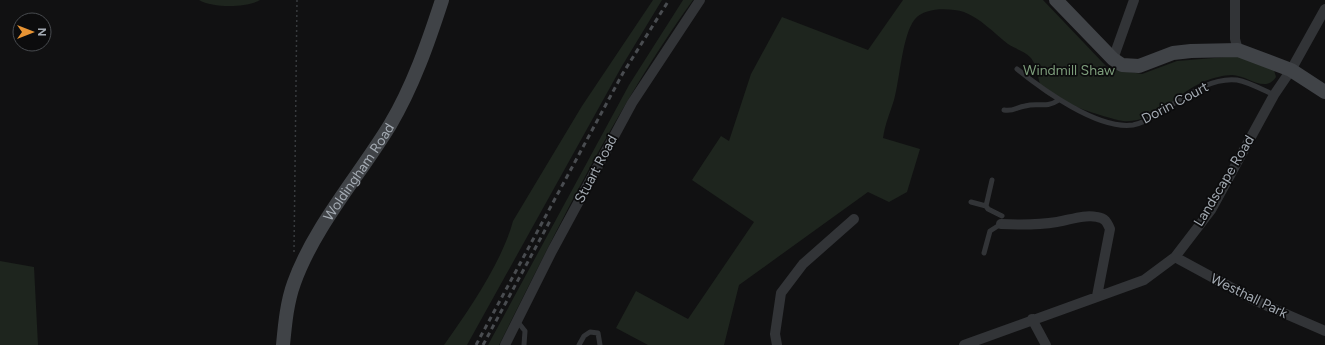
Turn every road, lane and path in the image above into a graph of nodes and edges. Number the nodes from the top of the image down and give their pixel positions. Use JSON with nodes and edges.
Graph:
{"nodes":[{"id":1,"x":297,"y":0,"type":"edge"},
{"id":2,"x":442,"y":0,"type":"edge"},
{"id":3,"x":700,"y":0,"type":"edge"},
{"id":4,"x":1056,"y":0,"type":"edge"},
{"id":5,"x":1134,"y":0,"type":"edge"},
{"id":6,"x":1236,"y":0,"type":"edge"},
{"id":7,"x":1325,"y":8,"type":"edge"},
{"id":8,"x":1238,"y":50,"type":"junction"},
{"id":9,"x":1113,"y":59,"type":"junction"},
{"id":10,"x":1017,"y":69,"type":"dead end"},
{"id":11,"x":1291,"y":70,"type":"junction"},
{"id":12,"x":1325,"y":92,"type":"edge"},
{"id":13,"x":1274,"y":94,"type":"junction"},
{"id":14,"x":1059,"y":100,"type":"junction"},
{"id":15,"x":1004,"y":110,"type":"dead end"},
{"id":16,"x":992,"y":180,"type":"dead end"},
{"id":17,"x":971,"y":202,"type":"dead end"},
{"id":18,"x":986,"y":206,"type":"junction"},
{"id":19,"x":854,"y":220,"type":"dead end"},
{"id":20,"x":1001,"y":224,"type":"junction"},
{"id":21,"x":984,"y":254,"type":"dead end"},
{"id":22,"x":1175,"y":257,"type":"junction"},
{"id":23,"x":294,"y":259,"type":"dead end"},
{"id":24,"x":1097,"y":296,"type":"junction"},
{"id":25,"x":1032,"y":319,"type":"junction"},
{"id":26,"x":516,"y":320,"type":"junction"},
{"id":27,"x":1325,"y":331,"type":"edge"},
{"id":28,"x":284,"y":345,"type":"edge"},
{"id":29,"x":505,"y":345,"type":"edge"},
{"id":30,"x":524,"y":345,"type":"edge"},
{"id":31,"x":579,"y":345,"type":"edge"},
{"id":32,"x":600,"y":345,"type":"edge"},
{"id":33,"x":777,"y":345,"type":"edge"},
{"id":34,"x":964,"y":345,"type":"edge"},
{"id":35,"x":1046,"y":345,"type":"edge"}],
"edges":[{"from":1,"to":23,"type":"path"},
{"from":2,"to":28,"type":"street","name":"Woldingham Road"},
{"from":3,"to":26,"type":"street","name":"Stuart Road"},
{"from":4,"to":9,"type":"street"},
{"from":5,"to":9,"type":"street"},
{"from":6,"to":8,"type":"street"},
{"from":7,"to":11,"type":"street","name":"Landscape Road"},
{"from":8,"to":9,"type":"street"},
{"from":8,"to":11,"type":"street"},
{"from":10,"to":14,"type":"lane","name":"Dorin Court"},
{"from":11,"to":12,"type":"street"},
{"from":11,"to":13,"type":"street","name":"Landscape Road"},
{"from":13,"to":14,"type":"lane","name":"Dorin Court"},
{"from":13,"to":22,"type":"street","name":"Landscape Road"},
{"from":14,"to":15,"type":"lane"},
{"from":16,"to":18,"type":"lane"},
{"from":17,"to":18,"type":"lane"},
{"from":18,"to":20,"type":"lane"},
{"from":19,"to":33,"type":"street"},
{"from":20,"to":21,"type":"lane"},
{"from":20,"to":24,"type":"street"},
{"from":22,"to":24,"type":"street","name":"Landscape Road"},
{"from":22,"to":27,"type":"street","name":"Westhall Park"},
{"from":24,"to":25,"type":"street","name":"Landscape Road"},
{"from":25,"to":34,"type":"street","name":"Landscape Road"},
{"from":25,"to":35,"type":"street"},
{"from":26,"to":29,"type":"street","name":"Stuart Road"},
{"from":26,"to":30,"type":"lane"},
{"from":31,"to":32,"type":"lane"}]}
